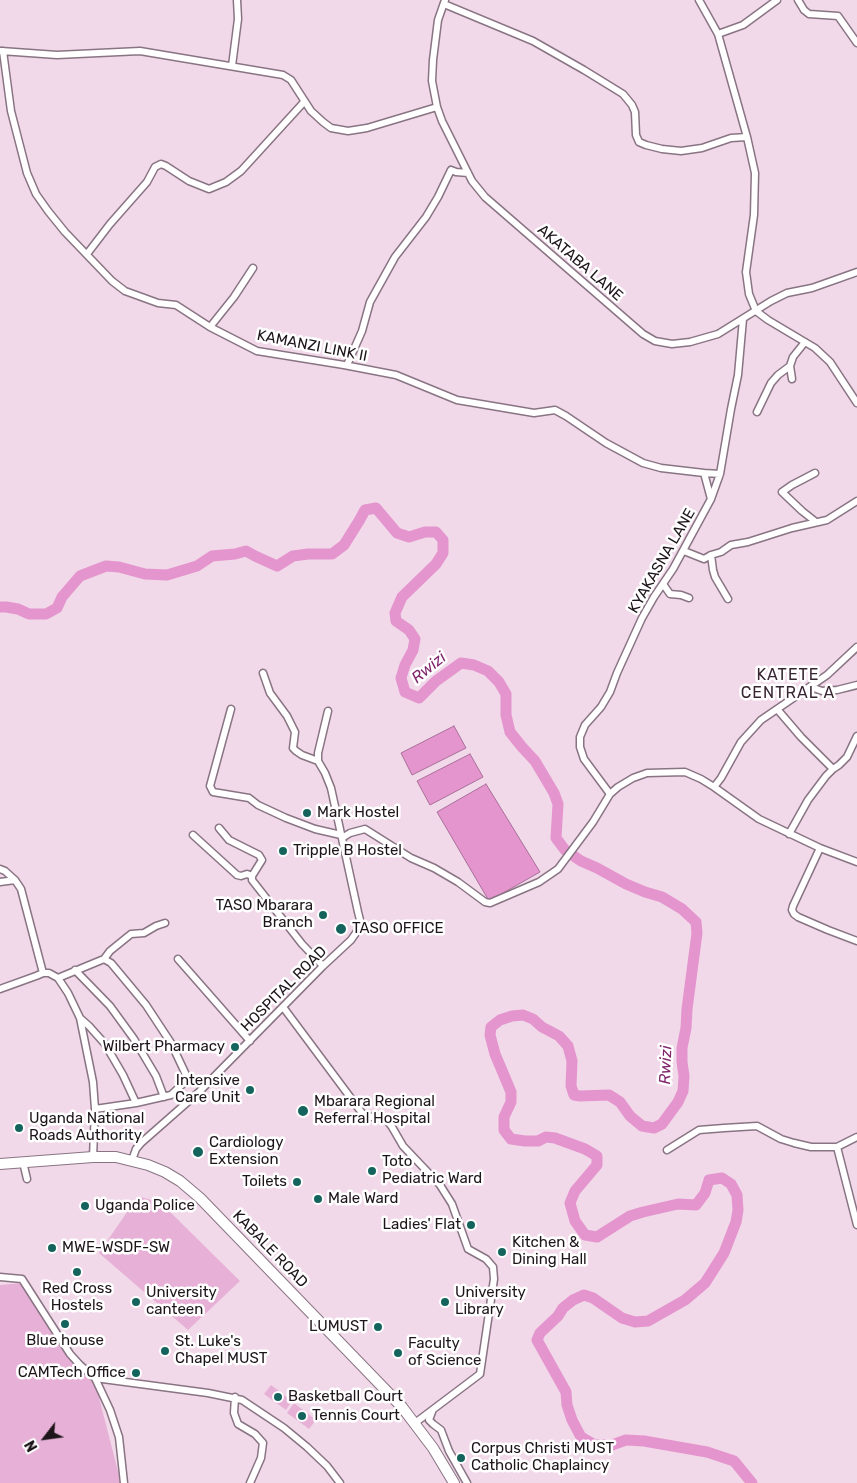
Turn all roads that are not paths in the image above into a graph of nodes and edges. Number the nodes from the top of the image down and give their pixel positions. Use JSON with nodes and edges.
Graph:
{"nodes":[{"id":1,"x":237,"y":0,"type":"edge"},
{"id":2,"x":699,"y":0,"type":"edge"},
{"id":3,"x":777,"y":0,"type":"edge"},
{"id":4,"x":798,"y":0,"type":"edge"},
{"id":5,"x":444,"y":2,"type":"edge"},
{"id":6,"x":718,"y":34,"type":"junction"},
{"id":7,"x":857,"y":43,"type":"edge"},
{"id":8,"x":2,"y":51,"type":"edge"},
{"id":9,"x":232,"y":66,"type":"junction"},
{"id":10,"x":304,"y":102,"type":"junction"},
{"id":11,"x":437,"y":107,"type":"junction"},
{"id":12,"x":747,"y":137,"type":"junction"},
{"id":13,"x":468,"y":173,"type":"junction"},
{"id":14,"x":87,"y":254,"type":"junction"},
{"id":15,"x":253,"y":268,"type":"dead end"},
{"id":16,"x":857,"y":272,"type":"edge"},
{"id":17,"x":756,"y":311,"type":"junction"},
{"id":18,"x":743,"y":319,"type":"junction"},
{"id":19,"x":210,"y":327,"type":"junction"},
{"id":20,"x":805,"y":342,"type":"junction"},
{"id":21,"x":347,"y":365,"type":"junction"},
{"id":22,"x":790,"y":366,"type":"junction"},
{"id":23,"x":792,"y":379,"type":"dead end"},
{"id":24,"x":857,"y":403,"type":"edge"},
{"id":25,"x":757,"y":412,"type":"dead end"},
{"id":26,"x":816,"y":473,"type":"dead end"},
{"id":27,"x":704,"y":474,"type":"junction"},
{"id":28,"x":720,"y":474,"type":"junction"},
{"id":29,"x":712,"y":499,"type":"junction"},
{"id":30,"x":857,"y":502,"type":"edge"},
{"id":31,"x":816,"y":522,"type":"junction"},
{"id":32,"x":684,"y":550,"type":"junction"},
{"id":33,"x":712,"y":555,"type":"junction"},
{"id":34,"x":663,"y":584,"type":"junction"},
{"id":35,"x":689,"y":598,"type":"dead end"},
{"id":36,"x":728,"y":599,"type":"dead end"},
{"id":37,"x":857,"y":647,"type":"edge"},
{"id":38,"x":263,"y":673,"type":"dead end"},
{"id":39,"x":857,"y":685,"type":"edge"},
{"id":40,"x":810,"y":687,"type":"junction"},
{"id":41,"x":231,"y":709,"type":"dead end"},
{"id":42,"x":777,"y":709,"type":"junction"},
{"id":43,"x":328,"y":710,"type":"dead end"},
{"id":44,"x":857,"y":736,"type":"edge"},
{"id":45,"x":318,"y":762,"type":"junction"},
{"id":46,"x":833,"y":769,"type":"junction"},
{"id":47,"x":714,"y":787,"type":"junction"},
{"id":48,"x":610,"y":794,"type":"junction"},
{"id":49,"x":219,"y":828,"type":"dead end"},
{"id":50,"x":789,"y":834,"type":"junction"},
{"id":51,"x":193,"y":835,"type":"dead end"},
{"id":52,"x":341,"y":836,"type":"junction"},
{"id":53,"x":820,"y":848,"type":"junction"},
{"id":54,"x":857,"y":862,"type":"edge"},
{"id":55,"x":0,"y":869,"type":"edge"},
{"id":56,"x":252,"y":876,"type":"junction"},
{"id":57,"x":15,"y":880,"type":"junction"},
{"id":58,"x":0,"y":882,"type":"edge"},
{"id":59,"x":165,"y":923,"type":"dead end"},
{"id":60,"x":857,"y":941,"type":"edge"},
{"id":61,"x":104,"y":959,"type":"junction"},
{"id":62,"x":178,"y":959,"type":"dead end"},
{"id":63,"x":324,"y":966,"type":"junction"},
{"id":64,"x":75,"y":970,"type":"junction"},
{"id":65,"x":43,"y":973,"type":"junction"},
{"id":66,"x":58,"y":978,"type":"junction"},
{"id":67,"x":0,"y":989,"type":"edge"},
{"id":68,"x":283,"y":1008,"type":"junction"},
{"id":69,"x":80,"y":1018,"type":"junction"},
{"id":70,"x":250,"y":1041,"type":"junction"},
{"id":71,"x":164,"y":1097,"type":"junction"},
{"id":72,"x":136,"y":1103,"type":"junction"},
{"id":73,"x":95,"y":1109,"type":"junction"},
{"id":74,"x":857,"y":1137,"type":"edge"},
{"id":75,"x":837,"y":1147,"type":"junction"},
{"id":76,"x":667,"y":1150,"type":"dead end"},
{"id":77,"x":92,"y":1157,"type":"junction"},
{"id":78,"x":132,"y":1160,"type":"junction"},
{"id":79,"x":23,"y":1162,"type":"junction"},
{"id":80,"x":0,"y":1164,"type":"edge"},
{"id":81,"x":27,"y":1179,"type":"dead end"},
{"id":82,"x":857,"y":1224,"type":"edge"},
{"id":83,"x":0,"y":1277,"type":"edge"},
{"id":84,"x":95,"y":1378,"type":"junction"},
{"id":85,"x":235,"y":1398,"type":"junction"},
{"id":86,"x":433,"y":1411,"type":"junction"},
{"id":87,"x":415,"y":1424,"type":"junction"},
{"id":88,"x":124,"y":1483,"type":"edge"},
{"id":89,"x":250,"y":1483,"type":"edge"},
{"id":90,"x":340,"y":1483,"type":"edge"},
{"id":91,"x":454,"y":1483,"type":"edge"},
{"id":92,"x":467,"y":1483,"type":"edge"}],
"edges":[{"from":1,"to":9,"type":"street"},
{"from":2,"to":6,"type":"street"},
{"from":3,"to":6,"type":"street"},
{"from":4,"to":7,"type":"street"},
{"from":5,"to":11,"type":"street","name":"AKATABA LANE"},
{"from":5,"to":12,"type":"street"},
{"from":6,"to":12,"type":"street"},
{"from":8,"to":9,"type":"street"},
{"from":8,"to":14,"type":"street","name":"KAMANZI LINK II"},
{"from":9,"to":10,"type":"street"},
{"from":10,"to":11,"type":"street"},
{"from":10,"to":14,"type":"street"},
{"from":11,"to":13,"type":"street","name":"AKATABA LANE"},
{"from":12,"to":17,"type":"street"},
{"from":13,"to":18,"type":"street","name":"AKATABA LANE"},
{"from":13,"to":21,"type":"street"},
{"from":14,"to":19,"type":"street","name":"KAMANZI LINK II"},
{"from":15,"to":19,"type":"street"},
{"from":16,"to":17,"type":"street","name":"AKATABA LANE"},
{"from":17,"to":18,"type":"street","name":"AKATABA LANE"},
{"from":17,"to":20,"type":"street"},
{"from":18,"to":28,"type":"street","name":"KYAKASNA LANE"},
{"from":19,"to":21,"type":"street","name":"KAMANZI LINK II"},
{"from":20,"to":22,"type":"street"},
{"from":20,"to":24,"type":"street"},
{"from":21,"to":27,"type":"street","name":"KAMANZI LINK II"},
{"from":22,"to":23,"type":"street"},
{"from":22,"to":25,"type":"street"},
{"from":26,"to":31,"type":"street"},
{"from":27,"to":28,"type":"street","name":"KAMANZI LINK II"},
{"from":27,"to":29,"type":"street"},
{"from":28,"to":29,"type":"street","name":"KYAKASNA LANE"},
{"from":29,"to":32,"type":"street","name":"KYAKASNA LANE"},
{"from":30,"to":31,"type":"street"},
{"from":31,"to":33,"type":"street"},
{"from":32,"to":33,"type":"street"},
{"from":32,"to":34,"type":"street","name":"KYAKASNA LANE"},
{"from":33,"to":36,"type":"street"},
{"from":34,"to":35,"type":"street"},
{"from":34,"to":48,"type":"street","name":"KYAKASNA LANE"},
{"from":37,"to":40,"type":"street"},
{"from":38,"to":45,"type":"street"},
{"from":39,"to":40,"type":"street"},
{"from":40,"to":42,"type":"street"},
{"from":41,"to":52,"type":"street"},
{"from":42,"to":46,"type":"street"},
{"from":42,"to":47,"type":"street"},
{"from":43,"to":45,"type":"street"},
{"from":44,"to":46,"type":"street"},
{"from":45,"to":52,"type":"street","name":"HOSPITAL ROAD"},
{"from":46,"to":50,"type":"street"},
{"from":47,"to":48,"type":"street"},
{"from":47,"to":50,"type":"street"},
{"from":48,"to":52,"type":"street"},
{"from":49,"to":56,"type":"street"},
{"from":50,"to":53,"type":"street"},
{"from":51,"to":56,"type":"street"},
{"from":52,"to":63,"type":"street","name":"HOSPITAL ROAD"},
{"from":53,"to":54,"type":"street"},
{"from":53,"to":60,"type":"street"},
{"from":55,"to":57,"type":"street"},
{"from":56,"to":63,"type":"street"},
{"from":57,"to":58,"type":"street"},
{"from":57,"to":65,"type":"street"},
{"from":59,"to":61,"type":"street"},
{"from":61,"to":64,"type":"street"},
{"from":61,"to":71,"type":"street"},
{"from":62,"to":70,"type":"street"},
{"from":63,"to":68,"type":"street","name":"HOSPITAL ROAD"},
{"from":64,"to":66,"type":"street"},
{"from":64,"to":71,"type":"street"},
{"from":65,"to":66,"type":"street"},
{"from":65,"to":67,"type":"street"},
{"from":66,"to":69,"type":"street"},
{"from":68,"to":70,"type":"street","name":"HOSPITAL ROAD"},
{"from":68,"to":86,"type":"street"},
{"from":69,"to":72,"type":"street"},
{"from":69,"to":73,"type":"street"},
{"from":70,"to":78,"type":"street","name":"HOSPITAL ROAD"},
{"from":71,"to":72,"type":"street"},
{"from":72,"to":73,"type":"street"},
{"from":73,"to":77,"type":"street"},
{"from":74,"to":75,"type":"street"},
{"from":75,"to":76,"type":"street"},
{"from":75,"to":82,"type":"street"},
{"from":77,"to":78,"type":"main road","name":"KABALE ROAD"},
{"from":77,"to":79,"type":"main road","name":"KABALE ROAD"},
{"from":78,"to":87,"type":"main road","name":"KABALE ROAD"},
{"from":79,"to":80,"type":"main road","name":"KABALE ROAD"},
{"from":79,"to":81,"type":"street"},
{"from":83,"to":84,"type":"street"},
{"from":84,"to":85,"type":"street"},
{"from":84,"to":88,"type":"street"},
{"from":85,"to":89,"type":"street"},
{"from":85,"to":90,"type":"street"},
{"from":86,"to":87,"type":"street"},
{"from":86,"to":92,"type":"street"},
{"from":87,"to":91,"type":"main road","name":"KABALE ROAD"}]}
